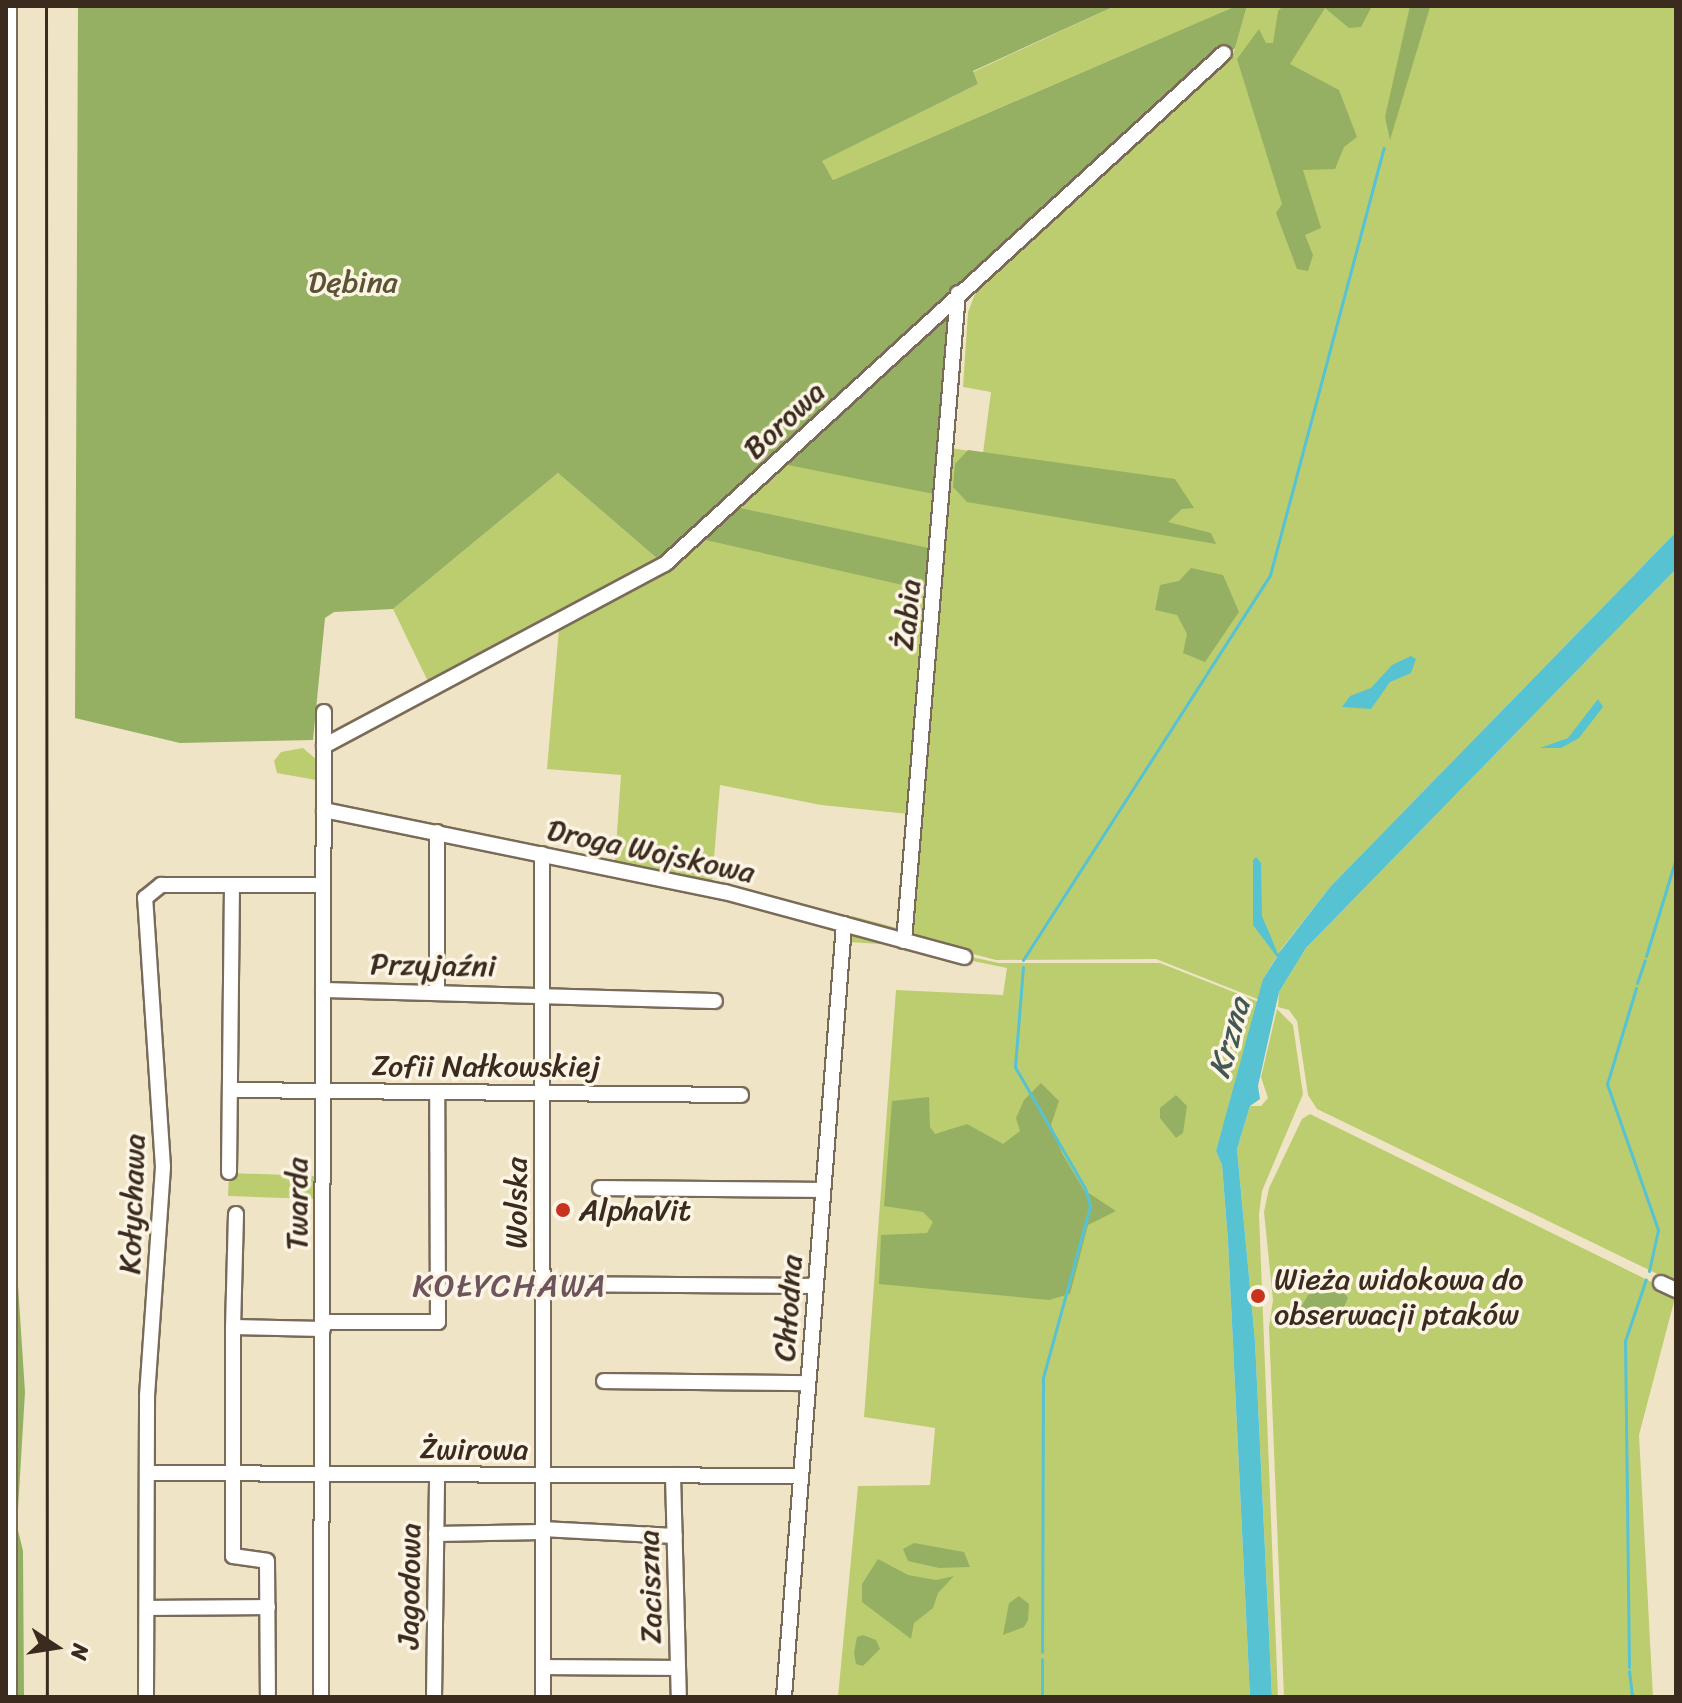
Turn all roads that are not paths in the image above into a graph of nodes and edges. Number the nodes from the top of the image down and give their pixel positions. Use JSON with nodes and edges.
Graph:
{"nodes":[{"id":1,"x":9,"y":6,"type":"edge"},
{"id":2,"x":1224,"y":53,"type":"dead end"},
{"id":3,"x":958,"y":293,"type":"junction"},
{"id":4,"x":324,"y":712,"type":"dead end"},
{"id":5,"x":7,"y":739,"type":"edge"},
{"id":6,"x":324,"y":746,"type":"junction"},
{"id":7,"x":324,"y":810,"type":"junction"},
{"id":8,"x":437,"y":832,"type":"junction"},
{"id":9,"x":542,"y":854,"type":"junction"},
{"id":10,"x":232,"y":885,"type":"junction"},
{"id":11,"x":323,"y":885,"type":"junction"},
{"id":12,"x":844,"y":924,"type":"junction"},
{"id":13,"x":904,"y":941,"type":"junction"},
{"id":14,"x":964,"y":957,"type":"dead end"},
{"id":15,"x":323,"y":990,"type":"junction"},
{"id":16,"x":437,"y":993,"type":"junction"},
{"id":17,"x":543,"y":993,"type":"junction"},
{"id":18,"x":715,"y":1001,"type":"dead end"},
{"id":19,"x":230,"y":1090,"type":"junction"},
{"id":20,"x":323,"y":1090,"type":"junction"},
{"id":21,"x":437,"y":1092,"type":"junction"},
{"id":22,"x":542,"y":1092,"type":"junction"},
{"id":23,"x":741,"y":1095,"type":"dead end"},
{"id":24,"x":229,"y":1172,"type":"dead end"},
{"id":25,"x":600,"y":1188,"type":"dead end"},
{"id":26,"x":823,"y":1190,"type":"junction"},
{"id":27,"x":236,"y":1214,"type":"dead end"},
{"id":28,"x":1661,"y":1283,"type":"dead end"},
{"id":29,"x":542,"y":1284,"type":"junction"},
{"id":30,"x":816,"y":1286,"type":"junction"},
{"id":31,"x":1676,"y":1290,"type":"edge"},
{"id":32,"x":323,"y":1326,"type":"junction"},
{"id":33,"x":233,"y":1327,"type":"junction"},
{"id":34,"x":604,"y":1381,"type":"dead end"},
{"id":35,"x":808,"y":1383,"type":"junction"},
{"id":36,"x":233,"y":1472,"type":"junction"},
{"id":37,"x":147,"y":1473,"type":"junction"},
{"id":38,"x":322,"y":1473,"type":"junction"},
{"id":39,"x":437,"y":1475,"type":"junction"},
{"id":40,"x":542,"y":1475,"type":"junction"},
{"id":41,"x":673,"y":1475,"type":"junction"},
{"id":42,"x":801,"y":1476,"type":"junction"},
{"id":43,"x":542,"y":1530,"type":"junction"},
{"id":44,"x":436,"y":1534,"type":"junction"},
{"id":45,"x":675,"y":1536,"type":"junction"},
{"id":46,"x":7,"y":1582,"type":"edge"},
{"id":47,"x":268,"y":1607,"type":"junction"},
{"id":48,"x":147,"y":1608,"type":"junction"},
{"id":49,"x":543,"y":1667,"type":"junction"},
{"id":50,"x":678,"y":1668,"type":"junction"},
{"id":51,"x":9,"y":1697,"type":"edge"},
{"id":52,"x":146,"y":1697,"type":"edge"},
{"id":53,"x":268,"y":1697,"type":"edge"},
{"id":54,"x":321,"y":1697,"type":"edge"},
{"id":55,"x":434,"y":1697,"type":"edge"},
{"id":56,"x":543,"y":1697,"type":"edge"},
{"id":57,"x":679,"y":1697,"type":"edge"},
{"id":58,"x":784,"y":1697,"type":"edge"}],
"edges":[{"from":1,"to":5,"type":"street"},
{"from":2,"to":3,"type":"street","name":"Borowa"},
{"from":3,"to":6,"type":"street","name":"Borowa"},
{"from":3,"to":13,"type":"street","name":"Żabia"},
{"from":4,"to":6,"type":"street","name":"Twarda"},
{"from":5,"to":46,"type":"street"},
{"from":6,"to":7,"type":"street","name":"Twarda"},
{"from":7,"to":8,"type":"street","name":"Droga Wojskowa"},
{"from":7,"to":11,"type":"street","name":"Twarda"},
{"from":8,"to":9,"type":"street","name":"Droga Wojskowa"},
{"from":8,"to":16,"type":"street"},
{"from":9,"to":12,"type":"street","name":"Droga Wojskowa"},
{"from":9,"to":17,"type":"street","name":"Wolska"},
{"from":10,"to":11,"type":"street","name":"Kołychawa"},
{"from":10,"to":19,"type":"street"},
{"from":10,"to":37,"type":"street","name":"Kołychawa"},
{"from":11,"to":15,"type":"street","name":"Twarda"},
{"from":12,"to":13,"type":"street","name":"Droga Wojskowa"},
{"from":12,"to":26,"type":"street","name":"Chłodna"},
{"from":13,"to":14,"type":"street","name":"Droga Wojskowa"},
{"from":15,"to":16,"type":"street","name":"Przyjaźni"},
{"from":15,"to":20,"type":"street","name":"Twarda"},
{"from":16,"to":17,"type":"street","name":"Przyjaźni"},
{"from":17,"to":18,"type":"street","name":"Przyjaźni"},
{"from":17,"to":22,"type":"street","name":"Wolska"},
{"from":19,"to":20,"type":"street","name":"Zofii Nałkowskiej"},
{"from":19,"to":24,"type":"street"},
{"from":20,"to":21,"type":"street","name":"Zofii Nałkowskiej"},
{"from":20,"to":32,"type":"street","name":"Twarda"},
{"from":21,"to":22,"type":"street","name":"Zofii Nałkowskiej"},
{"from":21,"to":32,"type":"street"},
{"from":22,"to":23,"type":"street","name":"Zofii Nałkowskiej"},
{"from":22,"to":29,"type":"street","name":"Wolska"},
{"from":25,"to":26,"type":"street"},
{"from":26,"to":30,"type":"street","name":"Chłodna"},
{"from":27,"to":33,"type":"street"},
{"from":28,"to":31,"type":"street"},
{"from":29,"to":30,"type":"street"},
{"from":29,"to":40,"type":"street","name":"Wolska"},
{"from":30,"to":35,"type":"street","name":"Chłodna"},
{"from":32,"to":33,"type":"street"},
{"from":32,"to":38,"type":"street","name":"Twarda"},
{"from":33,"to":36,"type":"street"},
{"from":34,"to":35,"type":"street"},
{"from":35,"to":42,"type":"street","name":"Chłodna"},
{"from":36,"to":37,"type":"street","name":"Żwirowa"},
{"from":36,"to":38,"type":"street","name":"Żwirowa"},
{"from":36,"to":47,"type":"street"},
{"from":37,"to":48,"type":"street","name":"Kołychawa"},
{"from":38,"to":39,"type":"street","name":"Żwirowa"},
{"from":38,"to":54,"type":"street","name":"Twarda"},
{"from":39,"to":40,"type":"street","name":"Żwirowa"},
{"from":39,"to":44,"type":"street","name":"Jagodowa"},
{"from":40,"to":41,"type":"street","name":"Żwirowa"},
{"from":40,"to":43,"type":"street","name":"Wolska"},
{"from":41,"to":42,"type":"street","name":"Żwirowa"},
{"from":41,"to":45,"type":"street","name":"Zaciszna"},
{"from":42,"to":58,"type":"street","name":"Chłodna"},
{"from":43,"to":44,"type":"street"},
{"from":43,"to":45,"type":"street"},
{"from":43,"to":49,"type":"street","name":"Wolska"},
{"from":44,"to":55,"type":"street","name":"Jagodowa"},
{"from":45,"to":50,"type":"street","name":"Zaciszna"},
{"from":46,"to":51,"type":"street"},
{"from":47,"to":48,"type":"street"},
{"from":47,"to":53,"type":"street"},
{"from":48,"to":52,"type":"street","name":"Kołychawa"},
{"from":49,"to":50,"type":"street"},
{"from":49,"to":56,"type":"street","name":"Wolska"},
{"from":50,"to":57,"type":"street","name":"Zaciszna"}]}
